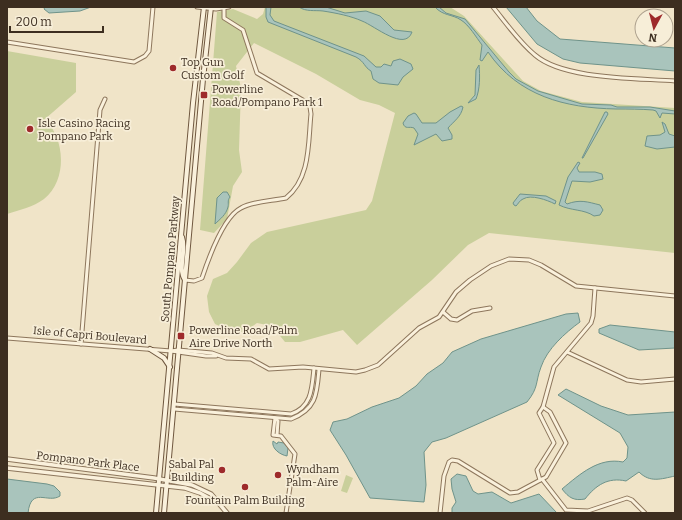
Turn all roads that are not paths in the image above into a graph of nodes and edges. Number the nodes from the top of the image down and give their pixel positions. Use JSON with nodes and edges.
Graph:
{"nodes":[{"id":1,"x":153,"y":7,"type":"edge"},
{"id":2,"x":197,"y":7,"type":"edge"},
{"id":3,"x":203,"y":7,"type":"edge"},
{"id":4,"x":229,"y":7,"type":"edge"},
{"id":5,"x":493,"y":7,"type":"edge"},
{"id":6,"x":211,"y":8,"type":"edge"},
{"id":7,"x":224,"y":8,"type":"edge"},
{"id":8,"x":7,"y":42,"type":"edge"},
{"id":9,"x":675,"y":81,"type":"edge"},
{"id":10,"x":105,"y":99,"type":"dead end"},
{"id":11,"x":193,"y":103,"type":"junction"},
{"id":12,"x":201,"y":104,"type":"junction"},
{"id":13,"x":181,"y":235,"type":"junction"},
{"id":14,"x":185,"y":280,"type":"junction"},
{"id":15,"x":595,"y":288,"type":"junction"},
{"id":16,"x":675,"y":296,"type":"edge"},
{"id":17,"x":490,"y":308,"type":"dead end"},
{"id":18,"x":443,"y":312,"type":"junction"},
{"id":19,"x":7,"y":338,"type":"edge"},
{"id":20,"x":81,"y":344,"type":"junction"},
{"id":21,"x":150,"y":349,"type":"junction"},
{"id":22,"x":171,"y":351,"type":"junction"},
{"id":23,"x":178,"y":352,"type":"junction"},
{"id":24,"x":567,"y":352,"type":"junction"},
{"id":25,"x":170,"y":368,"type":"junction"},
{"id":26,"x":314,"y":368,"type":"junction"},
{"id":27,"x":319,"y":369,"type":"junction"},
{"id":28,"x":675,"y":379,"type":"edge"},
{"id":29,"x":174,"y":404,"type":"junction"},
{"id":30,"x":543,"y":407,"type":"junction"},
{"id":31,"x":216,"y":408,"type":"junction"},
{"id":32,"x":174,"y":410,"type":"junction"},
{"id":33,"x":244,"y":410,"type":"junction"},
{"id":34,"x":216,"y":413,"type":"junction"},
{"id":35,"x":244,"y":415,"type":"junction"},
{"id":36,"x":275,"y":418,"type":"junction"},
{"id":37,"x":7,"y":459,"type":"edge"},
{"id":38,"x":7,"y":468,"type":"edge"},
{"id":39,"x":159,"y":479,"type":"junction"},
{"id":40,"x":541,"y":480,"type":"junction"},
{"id":41,"x":167,"y":481,"type":"junction"},
{"id":42,"x":159,"y":486,"type":"junction"},
{"id":43,"x":166,"y":486,"type":"junction"},
{"id":44,"x":219,"y":504,"type":"junction"},
{"id":45,"x":156,"y":513,"type":"edge"},
{"id":46,"x":164,"y":513,"type":"edge"},
{"id":47,"x":227,"y":513,"type":"edge"},
{"id":48,"x":286,"y":513,"type":"edge"},
{"id":49,"x":440,"y":513,"type":"edge"},
{"id":50,"x":645,"y":513,"type":"edge"}],
"edges":[{"from":1,"to":8,"type":"street"},
{"from":2,"to":3,"type":"street"},
{"from":3,"to":6,"type":"street"},
{"from":3,"to":11,"type":"main road","name":"South Pompano Parkway"},
{"from":4,"to":7,"type":"street"},
{"from":5,"to":9,"type":"street"},
{"from":6,"to":7,"type":"street"},
{"from":6,"to":12,"type":"main road","name":"South Pompano Parkway"},
{"from":7,"to":14,"type":"street"},
{"from":10,"to":20,"type":"street"},
{"from":11,"to":12,"type":"street"},
{"from":11,"to":13,"type":"main road","name":"South Pompano Parkway"},
{"from":12,"to":14,"type":"main road","name":"South Pompano Parkway"},
{"from":13,"to":14,"type":"main road"},
{"from":13,"to":22,"type":"main road","name":"South Pompano Parkway"},
{"from":14,"to":23,"type":"main road","name":"South Pompano Parkway"},
{"from":15,"to":16,"type":"street"},
{"from":15,"to":18,"type":"street"},
{"from":15,"to":24,"type":"street"},
{"from":17,"to":18,"type":"street"},
{"from":18,"to":27,"type":"street","name":"Isle of Capri Boulevard"},
{"from":19,"to":20,"type":"street","name":"Isle of Capri Boulevard"},
{"from":20,"to":21,"type":"street","name":"Isle of Capri Boulevard"},
{"from":21,"to":22,"type":"street","name":"Isle of Capri Boulevard"},
{"from":21,"to":25,"type":"main road"},
{"from":22,"to":23,"type":"street","name":"Isle of Capri Boulevard"},
{"from":22,"to":25,"type":"main road","name":"South Pompano Parkway"},
{"from":23,"to":26,"type":"street","name":"Isle of Capri Boulevard"},
{"from":23,"to":29,"type":"main road","name":"South Pompano Parkway"},
{"from":24,"to":28,"type":"street"},
{"from":24,"to":30,"type":"street"},
{"from":25,"to":39,"type":"main road","name":"South Pompano Parkway"},
{"from":26,"to":27,"type":"street","name":"Isle of Capri Boulevard"},
{"from":26,"to":33,"type":"street"},
{"from":27,"to":36,"type":"street"},
{"from":29,"to":31,"type":"street"},
{"from":29,"to":32,"type":"main road","name":"South Pompano Parkway"},
{"from":30,"to":40,"type":"street"},
{"from":30,"to":40,"type":"street"},
{"from":31,"to":33,"type":"street"},
{"from":31,"to":34,"type":"street"},
{"from":32,"to":34,"type":"street"},
{"from":32,"to":41,"type":"main road","name":"South Pompano Parkway"},
{"from":33,"to":35,"type":"street"},
{"from":34,"to":35,"type":"street"},
{"from":35,"to":36,"type":"street"},
{"from":36,"to":48,"type":"street"},
{"from":37,"to":39,"type":"street","name":"Pompano Park Place"},
{"from":38,"to":42,"type":"street","name":"Pompano Park Place"},
{"from":39,"to":41,"type":"street","name":"Pompano Park Place"},
{"from":39,"to":42,"type":"main road","name":"South Pompano Parkway"},
{"from":40,"to":49,"type":"street"},
{"from":40,"to":50,"type":"street"},
{"from":41,"to":43,"type":"main road","name":"South Pompano Parkway"},
{"from":41,"to":44,"type":"street","name":"Pompano Park Place"},
{"from":42,"to":43,"type":"street","name":"Pompano Park Place"},
{"from":42,"to":45,"type":"main road","name":"South Pompano Parkway"},
{"from":43,"to":44,"type":"street","name":"Pompano Park Place"},
{"from":43,"to":46,"type":"main road","name":"South Pompano Parkway"},
{"from":44,"to":47,"type":"street","name":"Pompano Park Place"}]}
